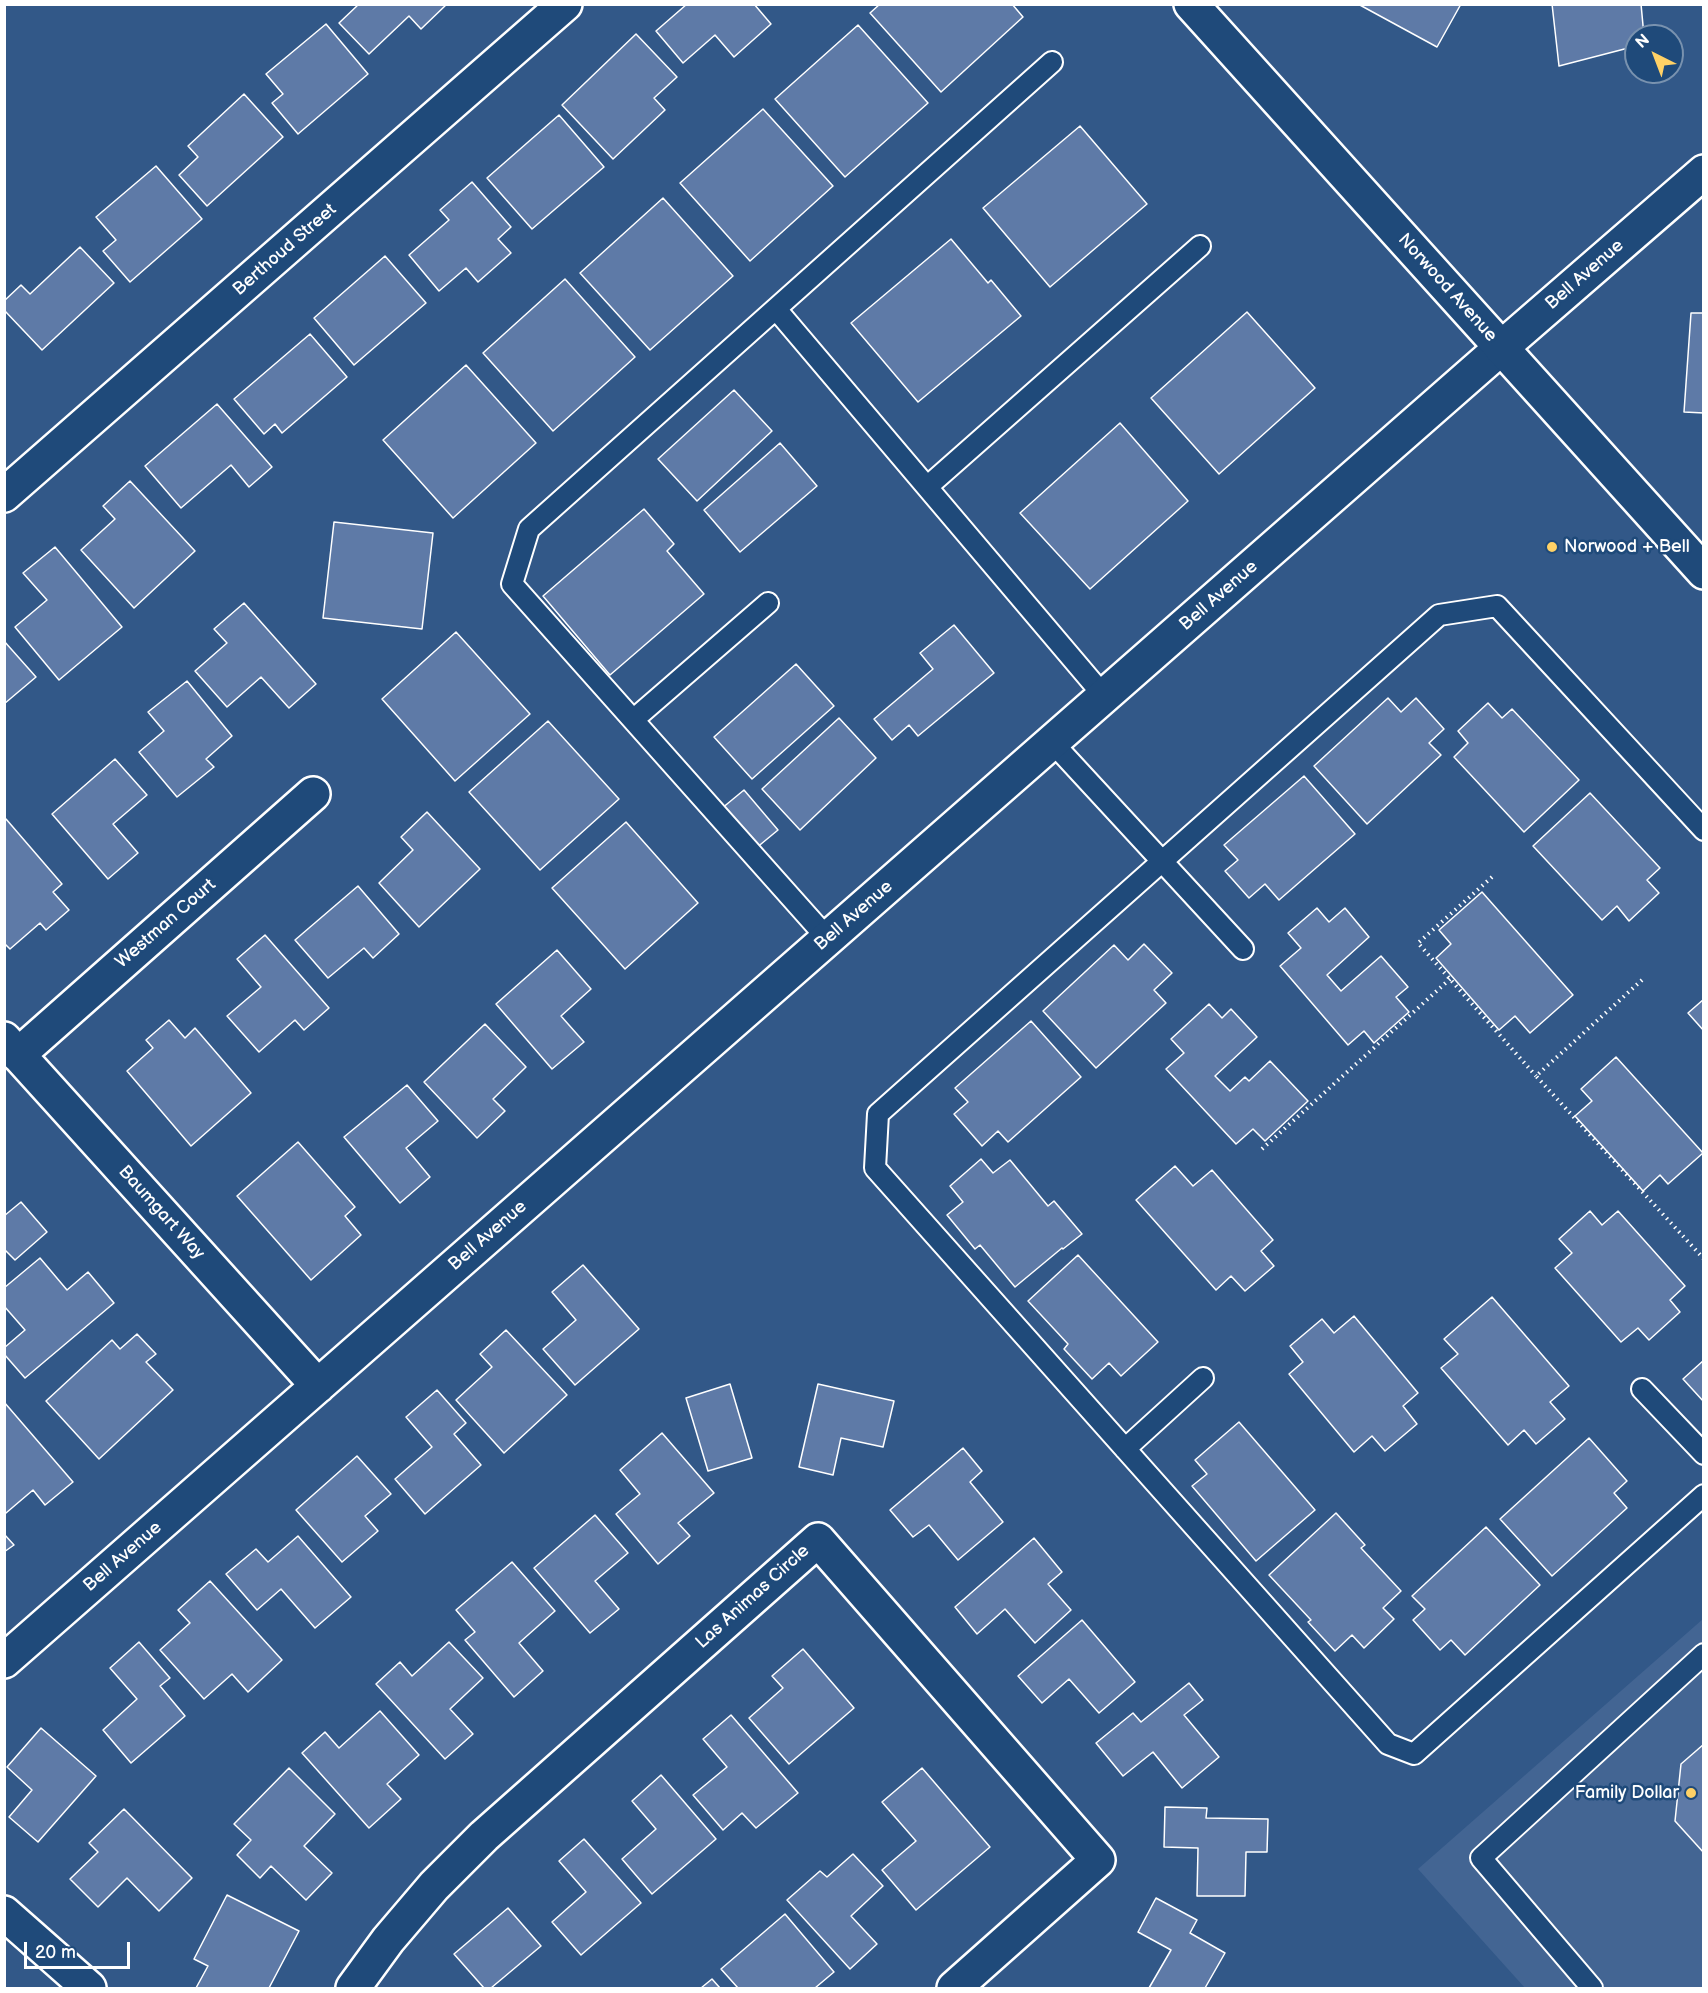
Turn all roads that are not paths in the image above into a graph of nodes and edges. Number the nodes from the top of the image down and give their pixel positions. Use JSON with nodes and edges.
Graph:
{"nodes":[{"id":1,"x":565,"y":4,"type":"edge"},
{"id":2,"x":1191,"y":4,"type":"edge"},
{"id":3,"x":1052,"y":62,"type":"dead end"},
{"id":4,"x":1704,"y":171,"type":"edge"},
{"id":5,"x":1200,"y":246,"type":"dead end"},
{"id":6,"x":776,"y":309,"type":"junction"},
{"id":7,"x":1501,"y":348,"type":"junction"},
{"id":8,"x":927,"y":487,"type":"junction"},
{"id":9,"x":4,"y":495,"type":"edge"},
{"id":10,"x":1704,"y":572,"type":"edge"},
{"id":11,"x":768,"y":603,"type":"dead end"},
{"id":12,"x":1104,"y":696,"type":"junction"},
{"id":13,"x":633,"y":720,"type":"junction"},
{"id":14,"x":1052,"y":742,"type":"junction"},
{"id":15,"x":313,"y":794,"type":"dead end"},
{"id":16,"x":1704,"y":830,"type":"edge"},
{"id":17,"x":1162,"y":861,"type":"junction"},
{"id":18,"x":828,"y":939,"type":"junction"},
{"id":19,"x":1243,"y":949,"type":"dead end"},
{"id":20,"x":11,"y":1047,"type":"edge"},
{"id":21,"x":1203,"y":1378,"type":"dead end"},
{"id":22,"x":318,"y":1386,"type":"junction"},
{"id":23,"x":1642,"y":1389,"type":"dead end"},
{"id":24,"x":1125,"y":1449,"type":"junction"},
{"id":25,"x":1704,"y":1454,"type":"edge"},
{"id":26,"x":1704,"y":1495,"type":"edge"},
{"id":27,"x":1704,"y":1654,"type":"edge"},
{"id":28,"x":4,"y":1661,"type":"edge"},
{"id":29,"x":4,"y":1913,"type":"edge"},
{"id":30,"x":89,"y":1989,"type":"edge"},
{"id":31,"x":353,"y":1989,"type":"edge"},
{"id":32,"x":954,"y":1989,"type":"edge"},
{"id":33,"x":1592,"y":1989,"type":"edge"}],
"edges":[{"from":1,"to":9,"type":"street","name":"Berthoud Street"},
{"from":2,"to":7,"type":"street","name":"Norwood Avenue"},
{"from":3,"to":6,"type":"lane"},
{"from":4,"to":7,"type":"street","name":"Bell Avenue"},
{"from":5,"to":8,"type":"lane"},
{"from":6,"to":8,"type":"lane"},
{"from":6,"to":13,"type":"lane"},
{"from":7,"to":10,"type":"street","name":"Norwood Avenue"},
{"from":7,"to":12,"type":"street","name":"Bell Avenue"},
{"from":8,"to":12,"type":"lane"},
{"from":11,"to":13,"type":"lane"},
{"from":12,"to":14,"type":"street","name":"Bell Avenue"},
{"from":13,"to":18,"type":"lane"},
{"from":14,"to":17,"type":"lane"},
{"from":14,"to":18,"type":"street","name":"Bell Avenue"},
{"from":15,"to":20,"type":"street","name":"Westman Court"},
{"from":16,"to":17,"type":"lane"},
{"from":17,"to":19,"type":"lane"},
{"from":17,"to":24,"type":"lane"},
{"from":18,"to":22,"type":"street","name":"Bell Avenue"},
{"from":20,"to":22,"type":"street","name":"Baumgart Way"},
{"from":21,"to":24,"type":"lane"},
{"from":22,"to":28,"type":"street","name":"Bell Avenue"},
{"from":23,"to":25,"type":"lane"},
{"from":24,"to":26,"type":"lane"},
{"from":27,"to":33,"type":"lane"},
{"from":29,"to":30,"type":"street"},
{"from":31,"to":32,"type":"street","name":"Las Animas Circle"}]}
